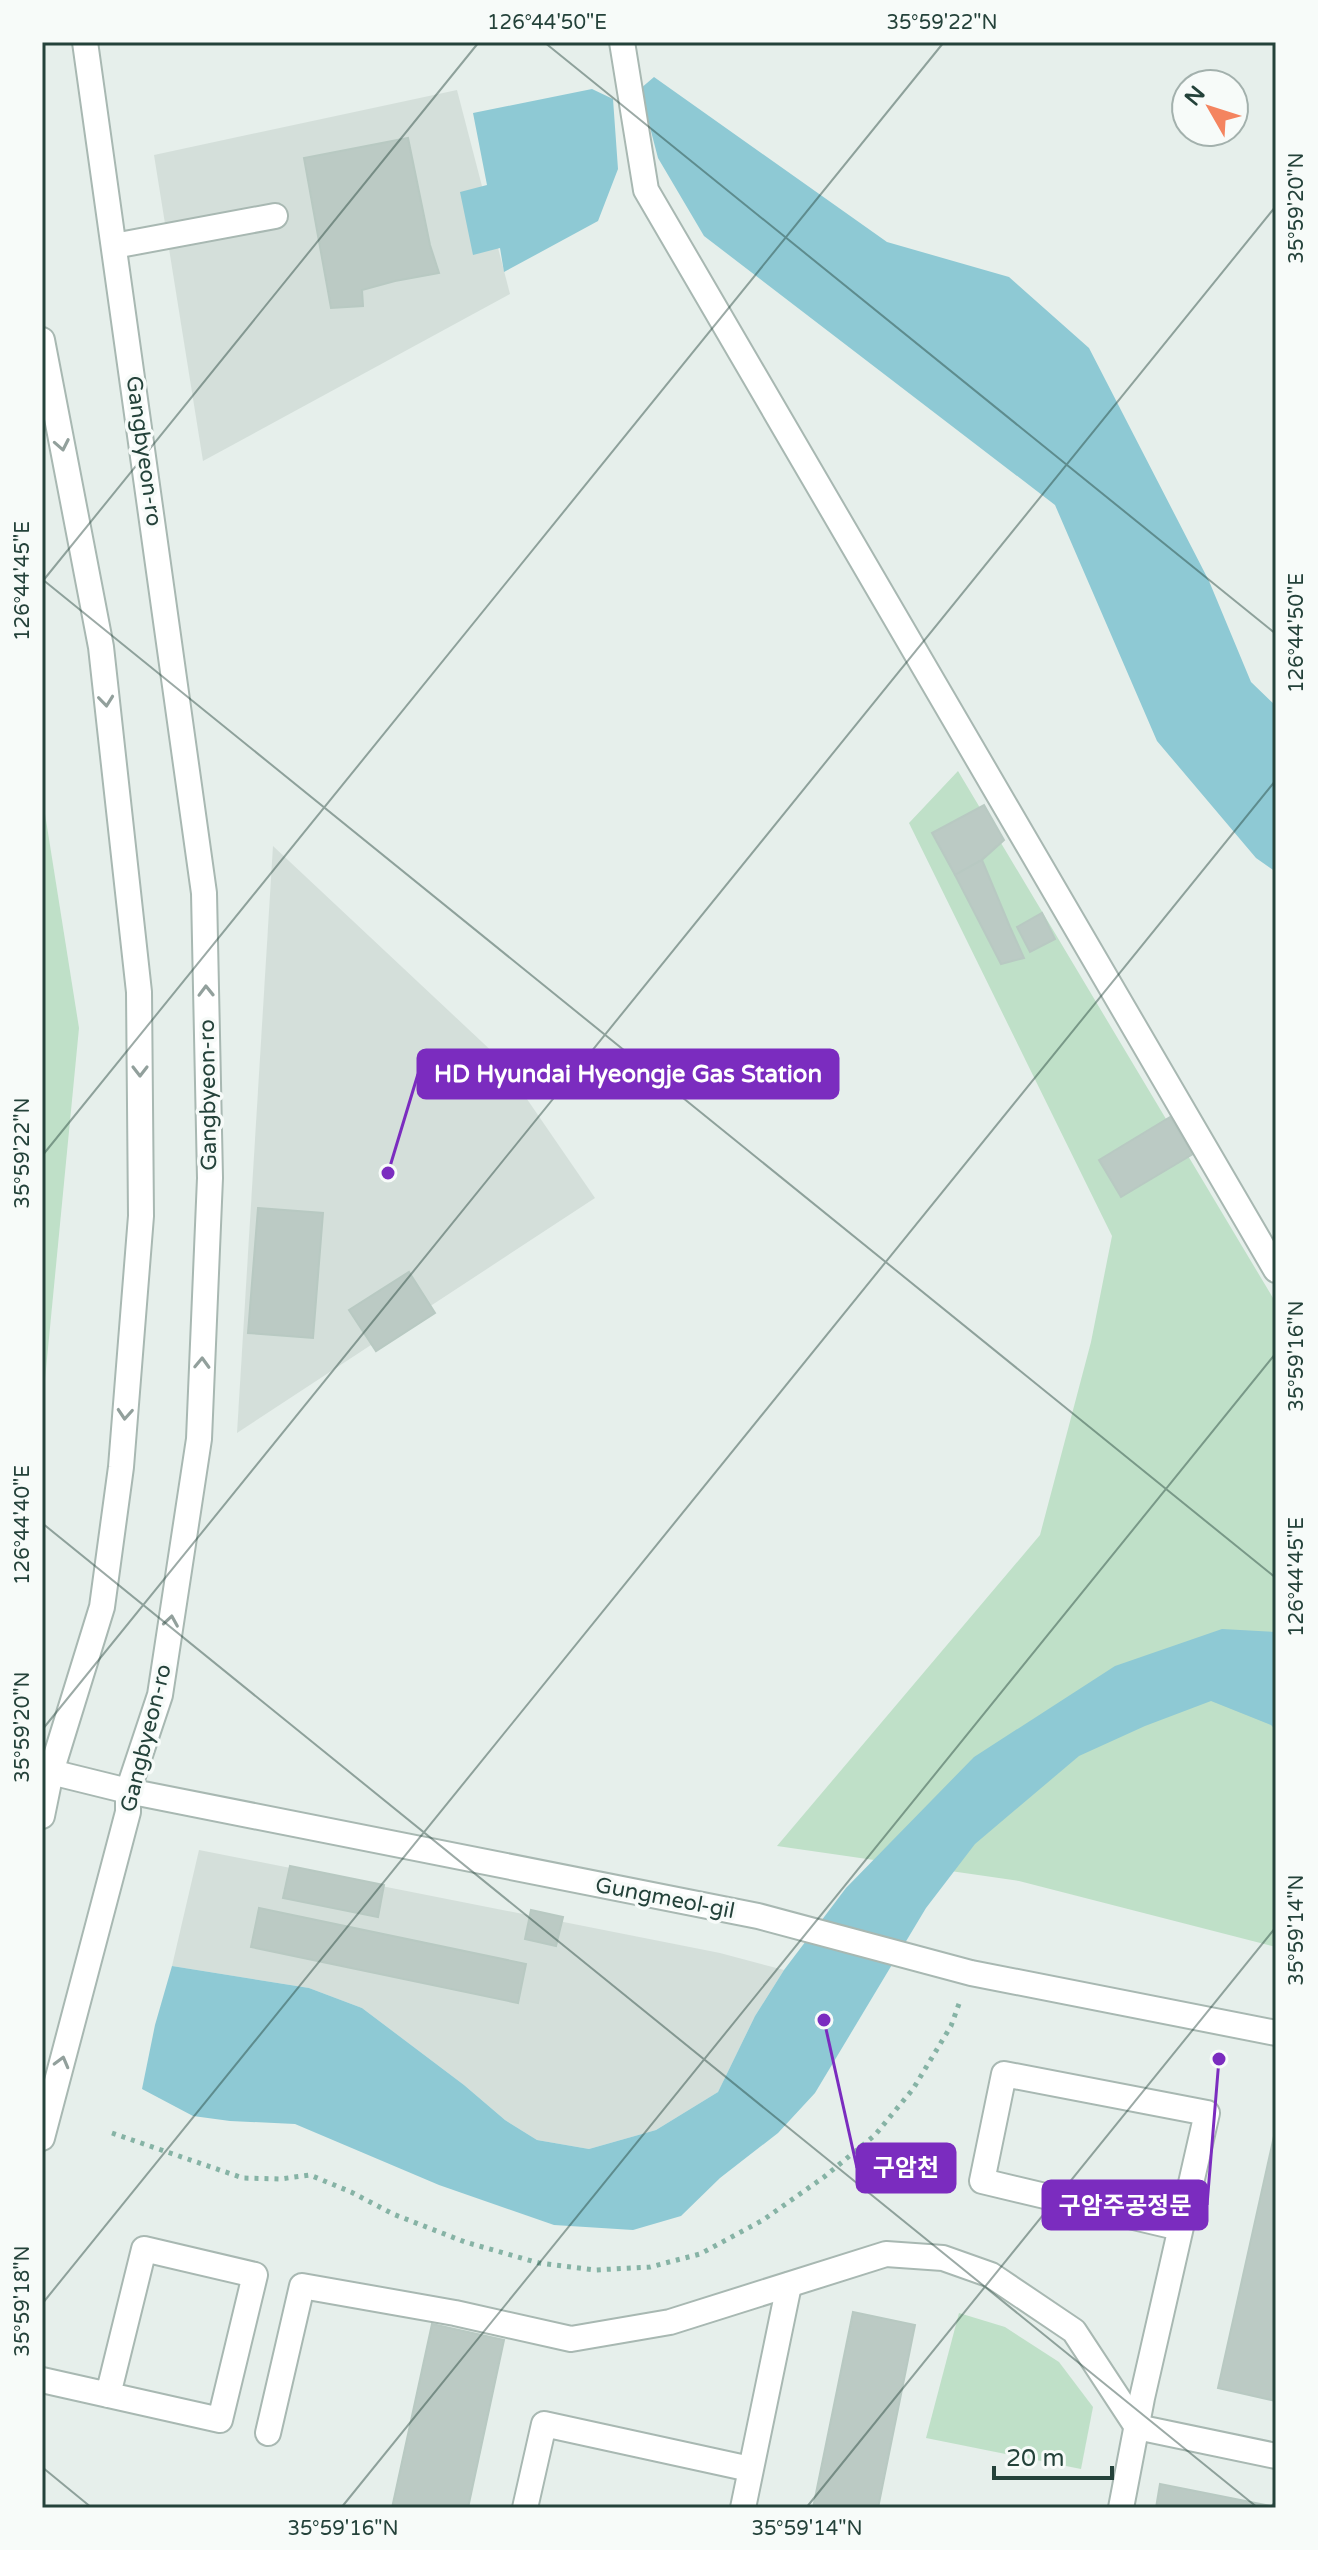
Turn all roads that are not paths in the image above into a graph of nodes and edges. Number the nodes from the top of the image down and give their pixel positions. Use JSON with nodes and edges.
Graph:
{"nodes":[{"id":1,"x":85,"y":42,"type":"edge"},
{"id":2,"x":622,"y":42,"type":"edge"},
{"id":3,"x":275,"y":216,"type":"dead end"},
{"id":4,"x":114,"y":246,"type":"junction"},
{"id":5,"x":42,"y":340,"type":"edge"},
{"id":6,"x":1276,"y":1270,"type":"edge"},
{"id":7,"x":51,"y":1772,"type":"junction"},
{"id":8,"x":128,"y":1791,"type":"junction"},
{"id":9,"x":42,"y":1816,"type":"edge"},
{"id":10,"x":1276,"y":2033,"type":"edge"},
{"id":11,"x":42,"y":2138,"type":"edge"},
{"id":12,"x":1180,"y":2228,"type":"junction"},
{"id":13,"x":789,"y":2285,"type":"junction"},
{"id":14,"x":42,"y":2380,"type":"edge"},
{"id":15,"x":108,"y":2395,"type":"junction"},
{"id":16,"x":1137,"y":2427,"type":"junction"},
{"id":17,"x":268,"y":2433,"type":"dead end"},
{"id":18,"x":1276,"y":2456,"type":"edge"},
{"id":19,"x":750,"y":2469,"type":"junction"},
{"id":20,"x":525,"y":2508,"type":"edge"},
{"id":21,"x":743,"y":2508,"type":"edge"},
{"id":22,"x":1121,"y":2508,"type":"edge"}],
"edges":[{"from":1,"to":4,"type":"street","name":"Gangbyeon-ro"},
{"from":2,"to":6,"type":"street"},
{"from":3,"to":4,"type":"street"},
{"from":8,"to":4,"type":"street","name":"Gangbyeon-ro","one_way":true},
{"from":5,"to":7,"type":"street","one_way":true},
{"from":7,"to":8,"type":"street","name":"Gungmeol-gil"},
{"from":7,"to":9,"type":"street"},
{"from":8,"to":10,"type":"street","name":"Gungmeol-gil"},
{"from":11,"to":8,"type":"street","name":"Gangbyeon-ro","one_way":true},
{"from":12,"to":12,"type":"street"},
{"from":12,"to":16,"type":"street"},
{"from":13,"to":16,"type":"street"},
{"from":13,"to":17,"type":"street"},
{"from":13,"to":19,"type":"street"},
{"from":14,"to":15,"type":"street"},
{"from":15,"to":15,"type":"street"},
{"from":16,"to":18,"type":"street"},
{"from":16,"to":22,"type":"street"},
{"from":19,"to":20,"type":"street"},
{"from":19,"to":21,"type":"street"}]}
